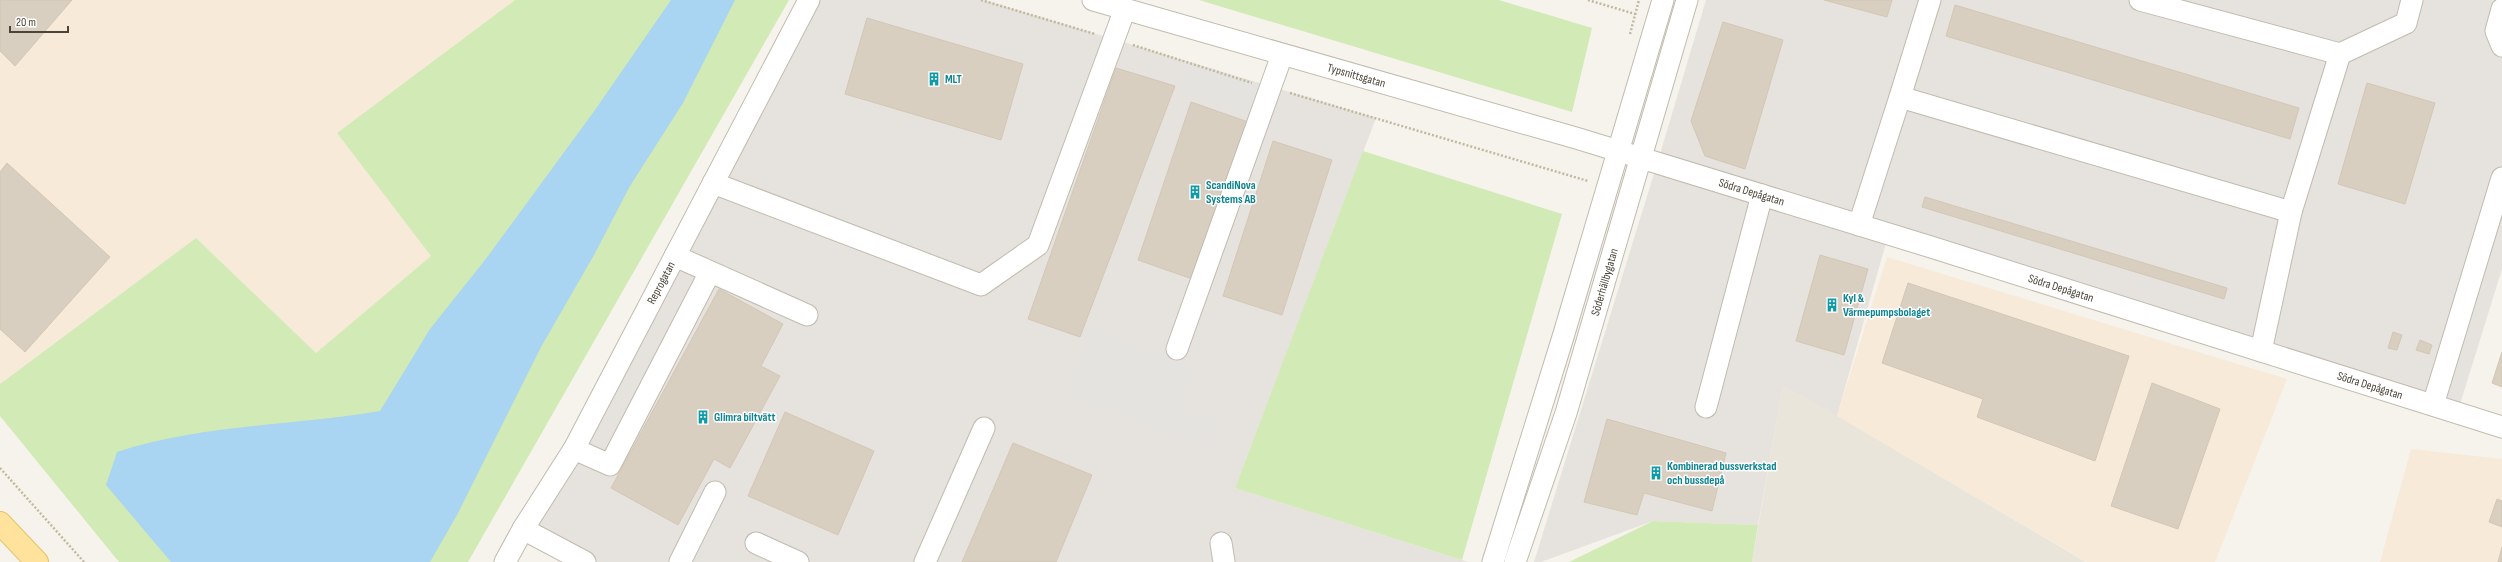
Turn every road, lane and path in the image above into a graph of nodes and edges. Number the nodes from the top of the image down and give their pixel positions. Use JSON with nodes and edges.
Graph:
{"nodes":[{"id":1,"x":810,"y":0,"type":"edge"},
{"id":2,"x":1093,"y":0,"type":"edge"},
{"id":3,"x":1588,"y":0,"type":"edge"},
{"id":4,"x":1663,"y":0,"type":"edge"},
{"id":5,"x":1687,"y":0,"type":"edge"},
{"id":6,"x":1930,"y":0,"type":"edge"},
{"id":7,"x":2140,"y":0,"type":"edge"},
{"id":8,"x":2412,"y":0,"type":"edge"},
{"id":9,"x":1125,"y":9,"type":"junction"},
{"id":10,"x":2502,"y":9,"type":"edge"},
{"id":11,"x":1635,"y":14,"type":"dead end"},
{"id":12,"x":2502,"y":46,"type":"edge"},
{"id":13,"x":2340,"y":54,"type":"junction"},
{"id":14,"x":1282,"y":55,"type":"junction"},
{"id":15,"x":1900,"y":97,"type":"junction"},
{"id":16,"x":1619,"y":152,"type":"junction"},
{"id":17,"x":1642,"y":159,"type":"junction"},
{"id":18,"x":2502,"y":178,"type":"edge"},
{"id":19,"x":713,"y":183,"type":"junction"},
{"id":20,"x":1762,"y":195,"type":"junction"},
{"id":21,"x":2291,"y":212,"type":"junction"},
{"id":22,"x":1859,"y":225,"type":"junction"},
{"id":23,"x":675,"y":256,"type":"junction"},
{"id":24,"x":710,"y":272,"type":"junction"},
{"id":25,"x":806,"y":315,"type":"dead end"},
{"id":26,"x":1177,"y":349,"type":"dead end"},
{"id":27,"x":2260,"y":351,"type":"junction"},
{"id":28,"x":2433,"y":405,"type":"junction"},
{"id":29,"x":1706,"y":407,"type":"dead end"},
{"id":30,"x":2502,"y":427,"type":"edge"},
{"id":31,"x":984,"y":428,"type":"dead end"},
{"id":32,"x":574,"y":449,"type":"junction"},
{"id":33,"x":0,"y":468,"type":"edge"},
{"id":34,"x":715,"y":492,"type":"dead end"},
{"id":35,"x":0,"y":523,"type":"edge"},
{"id":36,"x":523,"y":529,"type":"junction"},
{"id":37,"x":756,"y":543,"type":"dead end"},
{"id":38,"x":37,"y":562,"type":"edge"},
{"id":39,"x":84,"y":562,"type":"edge"},
{"id":40,"x":505,"y":562,"type":"edge"},
{"id":41,"x":585,"y":562,"type":"edge"},
{"id":42,"x":680,"y":562,"type":"edge"},
{"id":43,"x":798,"y":562,"type":"edge"},
{"id":44,"x":925,"y":562,"type":"edge"},
{"id":45,"x":1493,"y":562,"type":"edge"},
{"id":46,"x":1515,"y":562,"type":"edge"}],
"edges":[{"from":1,"to":19,"type":"street","name":"Reprogatan"},
{"from":2,"to":9,"type":"street","name":"Typsnittsgatan"},
{"from":3,"to":11,"type":"path"},
{"from":4,"to":16,"type":"street","name":"Söderhällbygatan"},
{"from":5,"to":17,"type":"street","name":"Söderhällbygatan"},
{"from":6,"to":15,"type":"street"},
{"from":7,"to":13,"type":"street"},
{"from":8,"to":13,"type":"street"},
{"from":9,"to":14,"type":"street","name":"Typsnittsgatan"},
{"from":9,"to":19,"type":"street"},
{"from":10,"to":12,"type":"street"},
{"from":13,"to":21,"type":"street"},
{"from":14,"to":16,"type":"street","name":"Typsnittsgatan"},
{"from":14,"to":26,"type":"street"},
{"from":15,"to":21,"type":"street"},
{"from":15,"to":22,"type":"street"},
{"from":16,"to":17,"type":"street","name":"Södra Depågatan"},
{"from":16,"to":45,"type":"street","name":"Söderhällbygatan"},
{"from":17,"to":20,"type":"street","name":"Södra Depågatan"},
{"from":17,"to":46,"type":"street","name":"Söderhällbygatan"},
{"from":18,"to":28,"type":"street"},
{"from":19,"to":23,"type":"street","name":"Reprogatan"},
{"from":20,"to":22,"type":"street","name":"Södra Depågatan"},
{"from":20,"to":29,"type":"street"},
{"from":21,"to":27,"type":"street"},
{"from":22,"to":27,"type":"street","name":"Södra Depågatan"},
{"from":23,"to":24,"type":"street"},
{"from":23,"to":32,"type":"street","name":"Reprogatan"},
{"from":24,"to":25,"type":"street"},
{"from":24,"to":32,"type":"street"},
{"from":27,"to":28,"type":"street","name":"Södra Depågatan"},
{"from":28,"to":30,"type":"street","name":"Södra Depågatan"},
{"from":31,"to":44,"type":"street"},
{"from":32,"to":36,"type":"street","name":"Reprogatan"},
{"from":33,"to":39,"type":"path"},
{"from":34,"to":42,"type":"street"},
{"from":35,"to":38,"type":"main road"},
{"from":36,"to":40,"type":"street","name":"Reprogatan"},
{"from":36,"to":41,"type":"street"},
{"from":37,"to":43,"type":"street"}]}
